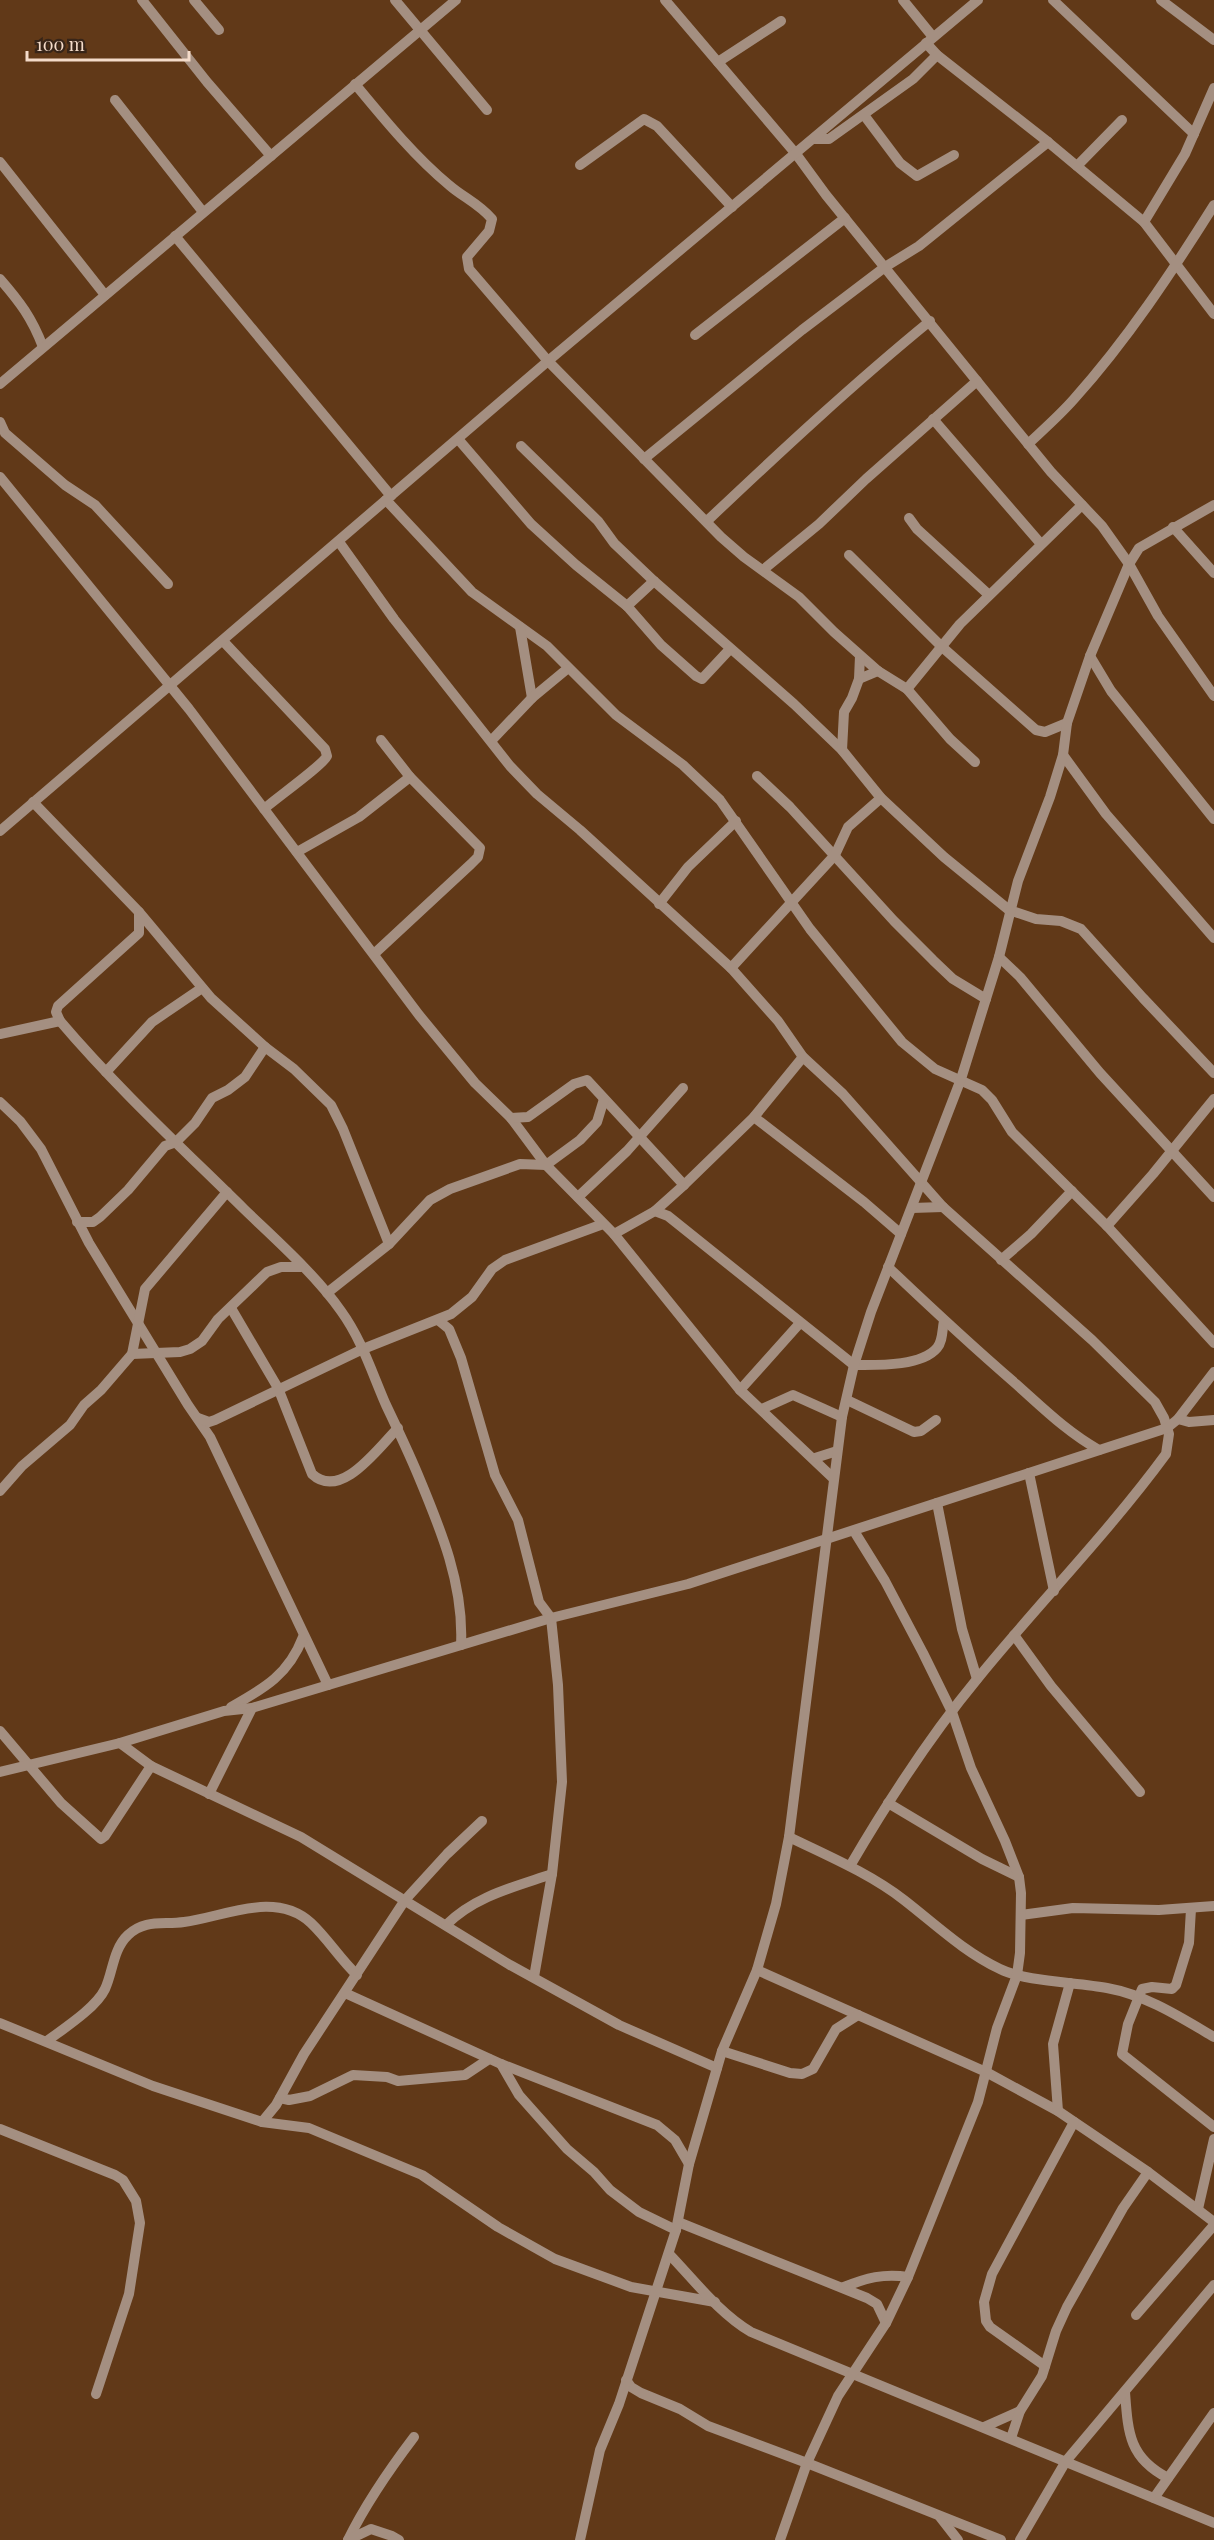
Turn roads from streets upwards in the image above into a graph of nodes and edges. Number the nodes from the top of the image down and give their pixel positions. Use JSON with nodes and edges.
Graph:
{"nodes":[{"id":1,"x":142,"y":0,"type":"edge"},
{"id":2,"x":194,"y":0,"type":"edge"},
{"id":3,"x":395,"y":0,"type":"edge"},
{"id":4,"x":456,"y":0,"type":"edge"},
{"id":5,"x":665,"y":0,"type":"edge"},
{"id":6,"x":903,"y":0,"type":"edge"},
{"id":7,"x":978,"y":0,"type":"edge"},
{"id":8,"x":1053,"y":0,"type":"edge"},
{"id":9,"x":1161,"y":0,"type":"edge"},
{"id":10,"x":781,"y":21,"type":"dead end"},
{"id":11,"x":219,"y":30,"type":"dead end"},
{"id":12,"x":420,"y":31,"type":"junction"},
{"id":13,"x":929,"y":40,"type":"junction"},
{"id":14,"x":1214,"y":40,"type":"edge"},
{"id":15,"x":937,"y":55,"type":"junction"},
{"id":16,"x":718,"y":62,"type":"junction"},
{"id":17,"x":354,"y":84,"type":"junction"},
{"id":18,"x":1214,"y":88,"type":"edge"},
{"id":19,"x":115,"y":100,"type":"dead end"},
{"id":20,"x":487,"y":110,"type":"dead end"},
{"id":21,"x":864,"y":115,"type":"junction"},
{"id":22,"x":1122,"y":120,"type":"dead end"},
{"id":23,"x":1194,"y":134,"type":"junction"},
{"id":24,"x":814,"y":139,"type":"junction"},
{"id":25,"x":1048,"y":142,"type":"junction"},
{"id":26,"x":796,"y":154,"type":"junction"},
{"id":27,"x":954,"y":155,"type":"dead end"},
{"id":28,"x":271,"y":156,"type":"junction"},
{"id":29,"x":0,"y":162,"type":"edge"},
{"id":30,"x":580,"y":165,"type":"dead end"},
{"id":31,"x":1077,"y":166,"type":"junction"},
{"id":32,"x":1214,"y":205,"type":"edge"},
{"id":33,"x":732,"y":207,"type":"junction"},
{"id":34,"x":203,"y":212,"type":"junction"},
{"id":35,"x":845,"y":218,"type":"junction"},
{"id":36,"x":1144,"y":222,"type":"junction"},
{"id":37,"x":175,"y":236,"type":"junction"},
{"id":38,"x":1177,"y":264,"type":"junction"},
{"id":39,"x":885,"y":267,"type":"junction"},
{"id":40,"x":0,"y":279,"type":"edge"},
{"id":41,"x":105,"y":295,"type":"junction"},
{"id":42,"x":1214,"y":314,"type":"edge"},
{"id":43,"x":930,"y":321,"type":"junction"},
{"id":44,"x":696,"y":335,"type":"dead end"},
{"id":45,"x":43,"y":347,"type":"junction"},
{"id":46,"x":548,"y":361,"type":"junction"},
{"id":47,"x":977,"y":381,"type":"junction"},
{"id":48,"x":0,"y":384,"type":"edge"},
{"id":49,"x":933,"y":419,"type":"junction"},
{"id":50,"x":0,"y":422,"type":"edge"},
{"id":51,"x":458,"y":439,"type":"junction"},
{"id":52,"x":1028,"y":444,"type":"junction"},
{"id":53,"x":521,"y":446,"type":"dead end"},
{"id":54,"x":644,"y":459,"type":"junction"},
{"id":55,"x":0,"y":477,"type":"edge"},
{"id":56,"x":389,"y":498,"type":"junction"},
{"id":57,"x":1082,"y":505,"type":"junction"},
{"id":58,"x":1214,"y":505,"type":"edge"},
{"id":59,"x":909,"y":518,"type":"dead end"},
{"id":60,"x":707,"y":521,"type":"junction"},
{"id":61,"x":1173,"y":527,"type":"junction"},
{"id":62,"x":339,"y":542,"type":"junction"},
{"id":63,"x":1041,"y":544,"type":"junction"},
{"id":64,"x":849,"y":555,"type":"dead end"},
{"id":65,"x":1129,"y":564,"type":"junction"},
{"id":66,"x":763,"y":570,"type":"junction"},
{"id":67,"x":1214,"y":573,"type":"edge"},
{"id":68,"x":654,"y":581,"type":"junction"},
{"id":69,"x":168,"y":584,"type":"dead end"},
{"id":70,"x":988,"y":595,"type":"junction"},
{"id":71,"x":627,"y":606,"type":"junction"},
{"id":72,"x":520,"y":627,"type":"junction"},
{"id":73,"x":223,"y":642,"type":"junction"},
{"id":74,"x":941,"y":646,"type":"junction"},
{"id":75,"x":730,"y":649,"type":"junction"},
{"id":76,"x":860,"y":656,"type":"junction"},
{"id":77,"x":1090,"y":656,"type":"junction"},
{"id":78,"x":567,"y":669,"type":"junction"},
{"id":79,"x":879,"y":672,"type":"junction"},
{"id":80,"x":859,"y":679,"type":"junction"},
{"id":81,"x":169,"y":685,"type":"junction"},
{"id":82,"x":907,"y":689,"type":"junction"},
{"id":83,"x":1214,"y":696,"type":"edge"},
{"id":84,"x":532,"y":698,"type":"junction"},
{"id":85,"x":1067,"y":723,"type":"junction"},
{"id":86,"x":381,"y":740,"type":"dead end"},
{"id":87,"x":491,"y":741,"type":"junction"},
{"id":88,"x":842,"y":750,"type":"junction"},
{"id":89,"x":1063,"y":755,"type":"junction"},
{"id":90,"x":975,"y":762,"type":"dead end"},
{"id":91,"x":756,"y":776,"type":"dead end"},
{"id":92,"x":410,"y":777,"type":"junction"},
{"id":93,"x":881,"y":798,"type":"junction"},
{"id":94,"x":33,"y":802,"type":"junction"},
{"id":95,"x":264,"y":809,"type":"junction"},
{"id":96,"x":1214,"y":819,"type":"edge"},
{"id":97,"x":735,"y":821,"type":"junction"},
{"id":98,"x":0,"y":831,"type":"edge"},
{"id":99,"x":297,"y":852,"type":"junction"},
{"id":100,"x":835,"y":855,"type":"junction"},
{"id":101,"x":790,"y":902,"type":"junction"},
{"id":102,"x":659,"y":904,"type":"junction"},
{"id":103,"x":1009,"y":910,"type":"junction"},
{"id":104,"x":139,"y":912,"type":"junction"},
{"id":105,"x":1214,"y":938,"type":"edge"},
{"id":106,"x":374,"y":954,"type":"junction"},
{"id":107,"x":999,"y":957,"type":"junction"},
{"id":108,"x":731,"y":968,"type":"junction"},
{"id":109,"x":202,"y":988,"type":"junction"},
{"id":110,"x":986,"y":999,"type":"junction"},
{"id":111,"x":60,"y":1021,"type":"junction"},
{"id":112,"x":0,"y":1034,"type":"edge"},
{"id":113,"x":265,"y":1047,"type":"junction"},
{"id":114,"x":803,"y":1057,"type":"junction"},
{"id":115,"x":966,"y":1061,"type":"junction"},
{"id":116,"x":106,"y":1072,"type":"junction"},
{"id":117,"x":946,"y":1073,"type":"junction"},
{"id":118,"x":1214,"y":1073,"type":"edge"},
{"id":119,"x":961,"y":1079,"type":"junction"},
{"id":120,"x":683,"y":1088,"type":"dead end"},
{"id":121,"x":604,"y":1099,"type":"junction"},
{"id":122,"x":1214,"y":1099,"type":"edge"},
{"id":123,"x":0,"y":1102,"type":"edge"},
{"id":124,"x":528,"y":1117,"type":"junction"},
{"id":125,"x":754,"y":1117,"type":"junction"},
{"id":126,"x":511,"y":1118,"type":"junction"},
{"id":127,"x":523,"y":1132,"type":"junction"},
{"id":128,"x":639,"y":1138,"type":"junction"},
{"id":129,"x":176,"y":1143,"type":"junction"},
{"id":130,"x":530,"y":1144,"type":"junction"},
{"id":131,"x":1173,"y":1149,"type":"junction"},
{"id":132,"x":520,"y":1164,"type":"junction"},
{"id":133,"x":546,"y":1165,"type":"junction"},
{"id":134,"x":923,"y":1183,"type":"junction"},
{"id":135,"x":684,"y":1185,"type":"junction"},
{"id":136,"x":1072,"y":1191,"type":"junction"},
{"id":137,"x":227,"y":1192,"type":"junction"},
{"id":138,"x":578,"y":1197,"type":"junction"},
{"id":139,"x":1214,"y":1197,"type":"edge"},
{"id":140,"x":659,"y":1207,"type":"junction"},
{"id":141,"x":942,"y":1207,"type":"junction"},
{"id":142,"x":910,"y":1212,"type":"junction"},
{"id":143,"x":883,"y":1218,"type":"junction"},
{"id":144,"x":77,"y":1222,"type":"junction"},
{"id":145,"x":603,"y":1224,"type":"junction"},
{"id":146,"x":1107,"y":1226,"type":"junction"},
{"id":147,"x":614,"y":1234,"type":"junction"},
{"id":148,"x":901,"y":1234,"type":"junction"},
{"id":149,"x":389,"y":1244,"type":"junction"},
{"id":150,"x":1001,"y":1260,"type":"junction"},
{"id":151,"x":301,"y":1267,"type":"junction"},
{"id":152,"x":888,"y":1267,"type":"junction"},
{"id":153,"x":327,"y":1293,"type":"junction"},
{"id":154,"x":231,"y":1308,"type":"junction"},
{"id":155,"x":451,"y":1314,"type":"junction"},
{"id":156,"x":438,"y":1320,"type":"junction"},
{"id":157,"x":944,"y":1321,"type":"junction"},
{"id":158,"x":800,"y":1323,"type":"junction"},
{"id":159,"x":139,"y":1325,"type":"junction"},
{"id":160,"x":449,"y":1329,"type":"junction"},
{"id":161,"x":1214,"y":1343,"type":"edge"},
{"id":162,"x":363,"y":1349,"type":"junction"},
{"id":163,"x":156,"y":1353,"type":"junction"},
{"id":164,"x":132,"y":1354,"type":"junction"},
{"id":165,"x":854,"y":1365,"type":"junction"},
{"id":166,"x":1214,"y":1372,"type":"edge"},
{"id":167,"x":278,"y":1388,"type":"junction"},
{"id":168,"x":740,"y":1390,"type":"junction"},
{"id":169,"x":847,"y":1400,"type":"junction"},
{"id":170,"x":762,"y":1409,"type":"junction"},
{"id":171,"x":225,"y":1416,"type":"junction"},
{"id":172,"x":842,"y":1417,"type":"junction"},
{"id":173,"x":198,"y":1418,"type":"junction"},
{"id":174,"x":1178,"y":1419,"type":"junction"},
{"id":175,"x":936,"y":1420,"type":"dead end"},
{"id":176,"x":1214,"y":1420,"type":"edge"},
{"id":177,"x":398,"y":1428,"type":"junction"},
{"id":178,"x":1167,"y":1428,"type":"junction"},
{"id":179,"x":210,"y":1437,"type":"junction"},
{"id":180,"x":1099,"y":1450,"type":"junction"},
{"id":181,"x":837,"y":1451,"type":"junction"},
{"id":182,"x":814,"y":1458,"type":"junction"},
{"id":183,"x":1029,"y":1473,"type":"junction"},
{"id":184,"x":833,"y":1478,"type":"junction"},
{"id":185,"x":0,"y":1491,"type":"edge"},
{"id":186,"x":937,"y":1503,"type":"junction"},
{"id":187,"x":854,"y":1531,"type":"junction"},
{"id":188,"x":825,"y":1540,"type":"junction"},
{"id":189,"x":1054,"y":1591,"type":"junction"},
{"id":190,"x":550,"y":1618,"type":"junction"},
{"id":191,"x":1014,"y":1635,"type":"junction"},
{"id":192,"x":303,"y":1636,"type":"junction"},
{"id":193,"x":460,"y":1645,"type":"junction"},
{"id":194,"x":977,"y":1679,"type":"junction"},
{"id":195,"x":328,"y":1686,"type":"junction"},
{"id":196,"x":252,"y":1708,"type":"junction"},
{"id":197,"x":224,"y":1711,"type":"junction"},
{"id":198,"x":952,"y":1712,"type":"junction"},
{"id":199,"x":0,"y":1731,"type":"edge"},
{"id":200,"x":120,"y":1743,"type":"junction"},
{"id":201,"x":27,"y":1764,"type":"junction"},
{"id":202,"x":151,"y":1766,"type":"junction"},
{"id":203,"x":0,"y":1772,"type":"edge"},
{"id":204,"x":1140,"y":1792,"type":"dead end"},
{"id":205,"x":208,"y":1794,"type":"junction"},
{"id":206,"x":888,"y":1803,"type":"junction"},
{"id":207,"x":482,"y":1821,"type":"dead end"},
{"id":208,"x":789,"y":1836,"type":"junction"},
{"id":209,"x":850,"y":1866,"type":"junction"},
{"id":210,"x":552,"y":1874,"type":"junction"},
{"id":211,"x":1019,"y":1877,"type":"junction"},
{"id":212,"x":405,"y":1899,"type":"junction"},
{"id":213,"x":1214,"y":1906,"type":"edge"},
{"id":214,"x":1191,"y":1909,"type":"junction"},
{"id":215,"x":1021,"y":1915,"type":"junction"},
{"id":216,"x":446,"y":1925,"type":"junction"},
{"id":217,"x":757,"y":1970,"type":"junction"},
{"id":218,"x":357,"y":1975,"type":"junction"},
{"id":219,"x":1017,"y":1976,"type":"junction"},
{"id":220,"x":534,"y":1977,"type":"junction"},
{"id":221,"x":1070,"y":1983,"type":"junction"},
{"id":222,"x":345,"y":1993,"type":"junction"},
{"id":223,"x":1139,"y":1996,"type":"junction"},
{"id":224,"x":858,"y":2015,"type":"junction"},
{"id":225,"x":0,"y":2023,"type":"edge"},
{"id":226,"x":1214,"y":2037,"type":"edge"},
{"id":227,"x":47,"y":2041,"type":"junction"},
{"id":228,"x":722,"y":2051,"type":"junction"},
{"id":229,"x":489,"y":2058,"type":"junction"},
{"id":230,"x":501,"y":2064,"type":"junction"},
{"id":231,"x":717,"y":2068,"type":"junction"},
{"id":232,"x":986,"y":2072,"type":"junction"},
{"id":233,"x":280,"y":2098,"type":"junction"},
{"id":234,"x":1058,"y":2111,"type":"junction"},
{"id":235,"x":261,"y":2122,"type":"junction"},
{"id":236,"x":1074,"y":2122,"type":"junction"},
{"id":237,"x":1214,"y":2127,"type":"edge"},
{"id":238,"x":0,"y":2129,"type":"edge"},
{"id":239,"x":1214,"y":2139,"type":"edge"},
{"id":240,"x":689,"y":2164,"type":"junction"},
{"id":241,"x":1148,"y":2172,"type":"junction"},
{"id":242,"x":1198,"y":2209,"type":"junction"},
{"id":243,"x":1214,"y":2223,"type":"edge"},
{"id":244,"x":677,"y":2226,"type":"junction"},
{"id":245,"x":669,"y":2254,"type":"junction"},
{"id":246,"x":908,"y":2277,"type":"junction"},
{"id":247,"x":1214,"y":2285,"type":"edge"},
{"id":248,"x":844,"y":2287,"type":"junction"},
{"id":249,"x":655,"y":2290,"type":"junction"},
{"id":250,"x":715,"y":2302,"type":"junction"},
{"id":251,"x":1136,"y":2315,"type":"dead end"},
{"id":252,"x":885,"y":2323,"type":"junction"},
{"id":253,"x":1045,"y":2366,"type":"junction"},
{"id":254,"x":853,"y":2374,"type":"junction"},
{"id":255,"x":626,"y":2380,"type":"junction"},
{"id":256,"x":1125,"y":2392,"type":"junction"},
{"id":257,"x":96,"y":2394,"type":"dead end"},
{"id":258,"x":1020,"y":2411,"type":"junction"},
{"id":259,"x":1214,"y":2413,"type":"edge"},
{"id":260,"x":984,"y":2427,"type":"junction"},
{"id":261,"x":414,"y":2438,"type":"dead end"},
{"id":262,"x":1011,"y":2438,"type":"junction"},
{"id":263,"x":1066,"y":2461,"type":"junction"},
{"id":264,"x":807,"y":2463,"type":"junction"},
{"id":265,"x":1168,"y":2478,"type":"junction"},
{"id":266,"x":1154,"y":2498,"type":"junction"},
{"id":267,"x":940,"y":2517,"type":"junction"},
{"id":268,"x":1214,"y":2523,"type":"edge"},
{"id":269,"x":782,"y":2539,"type":"edge"},
{"id":270,"x":997,"y":2539,"type":"edge"},
{"id":271,"x":348,"y":2540,"type":"edge"},
{"id":272,"x":399,"y":2540,"type":"edge"},
{"id":273,"x":580,"y":2540,"type":"edge"},
{"id":274,"x":958,"y":2540,"type":"edge"},
{"id":275,"x":1020,"y":2540,"type":"edge"}],
"edges":[{"from":1,"to":28,"type":"street"},
{"from":2,"to":11,"type":"street"},
{"from":3,"to":12,"type":"street"},
{"from":4,"to":12,"type":"street"},
{"from":5,"to":16,"type":"street"},
{"from":6,"to":13,"type":"street"},
{"from":7,"to":13,"type":"street"},
{"from":8,"to":23,"type":"street"},
{"from":9,"to":14,"type":"street"},
{"from":10,"to":16,"type":"street"},
{"from":12,"to":17,"type":"street"},
{"from":12,"to":20,"type":"street"},
{"from":13,"to":15,"type":"street"},
{"from":13,"to":24,"type":"street"},
{"from":15,"to":21,"type":"street"},
{"from":15,"to":25,"type":"street"},
{"from":16,"to":26,"type":"street"},
{"from":17,"to":28,"type":"street"},
{"from":17,"to":46,"type":"street"},
{"from":18,"to":23,"type":"street"},
{"from":19,"to":34,"type":"street"},
{"from":21,"to":24,"type":"street"},
{"from":21,"to":27,"type":"street"},
{"from":22,"to":31,"type":"street"},
{"from":23,"to":36,"type":"street"},
{"from":24,"to":26,"type":"street"},
{"from":25,"to":31,"type":"street"},
{"from":25,"to":39,"type":"street"},
{"from":26,"to":33,"type":"street"},
{"from":26,"to":35,"type":"street"},
{"from":28,"to":34,"type":"street"},
{"from":29,"to":41,"type":"street"},
{"from":30,"to":33,"type":"street"},
{"from":31,"to":36,"type":"street"},
{"from":32,"to":38,"type":"street"},
{"from":33,"to":46,"type":"street"},
{"from":34,"to":37,"type":"street"},
{"from":35,"to":39,"type":"street"},
{"from":35,"to":44,"type":"street"},
{"from":36,"to":38,"type":"street"},
{"from":37,"to":41,"type":"street"},
{"from":37,"to":56,"type":"street"},
{"from":38,"to":42,"type":"street"},
{"from":38,"to":52,"type":"street"},
{"from":39,"to":43,"type":"street"},
{"from":39,"to":54,"type":"street"},
{"from":40,"to":45,"type":"street"},
{"from":41,"to":45,"type":"street"},
{"from":43,"to":47,"type":"street"},
{"from":43,"to":60,"type":"street"},
{"from":45,"to":48,"type":"street"},
{"from":46,"to":51,"type":"street"},
{"from":46,"to":54,"type":"street"},
{"from":47,"to":49,"type":"street"},
{"from":47,"to":52,"type":"street"},
{"from":49,"to":63,"type":"street"},
{"from":49,"to":66,"type":"street"},
{"from":50,"to":69,"type":"street"},
{"from":51,"to":56,"type":"street"},
{"from":51,"to":71,"type":"street"},
{"from":52,"to":57,"type":"street"},
{"from":53,"to":68,"type":"street"},
{"from":54,"to":60,"type":"street"},
{"from":55,"to":81,"type":"street"},
{"from":56,"to":62,"type":"street"},
{"from":56,"to":72,"type":"street"},
{"from":57,"to":63,"type":"street"},
{"from":57,"to":65,"type":"street"},
{"from":58,"to":61,"type":"street"},
{"from":59,"to":70,"type":"street"},
{"from":60,"to":66,"type":"street"},
{"from":61,"to":65,"type":"street"},
{"from":61,"to":67,"type":"street"},
{"from":62,"to":73,"type":"street"},
{"from":62,"to":87,"type":"street"},
{"from":63,"to":70,"type":"street"},
{"from":64,"to":74,"type":"street"},
{"from":65,"to":77,"type":"street"},
{"from":65,"to":83,"type":"street"},
{"from":66,"to":76,"type":"street"},
{"from":68,"to":71,"type":"street"},
{"from":68,"to":75,"type":"street"},
{"from":70,"to":74,"type":"street"},
{"from":71,"to":75,"type":"street"},
{"from":72,"to":78,"type":"street"},
{"from":72,"to":84,"type":"street"},
{"from":73,"to":81,"type":"street"},
{"from":73,"to":95,"type":"street"},
{"from":74,"to":82,"type":"street"},
{"from":74,"to":85,"type":"street"},
{"from":75,"to":88,"type":"street"},
{"from":76,"to":79,"type":"street"},
{"from":76,"to":80,"type":"street"},
{"from":77,"to":85,"type":"street"},
{"from":77,"to":96,"type":"street"},
{"from":78,"to":84,"type":"street"},
{"from":78,"to":97,"type":"street"},
{"from":79,"to":80,"type":"street"},
{"from":79,"to":82,"type":"street"},
{"from":80,"to":88,"type":"street"},
{"from":81,"to":94,"type":"street"},
{"from":81,"to":95,"type":"street"},
{"from":82,"to":90,"type":"street"},
{"from":84,"to":87,"type":"street"},
{"from":85,"to":89,"type":"street"},
{"from":86,"to":92,"type":"street"},
{"from":87,"to":102,"type":"street"},
{"from":88,"to":93,"type":"street"},
{"from":89,"to":103,"type":"street"},
{"from":89,"to":105,"type":"street"},
{"from":91,"to":100,"type":"street"},
{"from":92,"to":99,"type":"street"},
{"from":92,"to":106,"type":"street"},
{"from":93,"to":100,"type":"street"},
{"from":93,"to":103,"type":"street"},
{"from":94,"to":98,"type":"street"},
{"from":94,"to":104,"type":"street"},
{"from":95,"to":99,"type":"street"},
{"from":97,"to":101,"type":"street"},
{"from":97,"to":102,"type":"street"},
{"from":99,"to":106,"type":"street"},
{"from":100,"to":101,"type":"street"},
{"from":100,"to":110,"type":"street"},
{"from":101,"to":108,"type":"street"},
{"from":101,"to":117,"type":"street"},
{"from":102,"to":108,"type":"street"},
{"from":103,"to":107,"type":"street"},
{"from":103,"to":118,"type":"street"},
{"from":104,"to":109,"type":"street"},
{"from":104,"to":111,"type":"street"},
{"from":106,"to":126,"type":"street"},
{"from":107,"to":110,"type":"street"},
{"from":107,"to":131,"type":"street"},
{"from":108,"to":114,"type":"street"},
{"from":109,"to":113,"type":"street"},
{"from":109,"to":116,"type":"street"},
{"from":110,"to":115,"type":"street"},
{"from":111,"to":112,"type":"street"},
{"from":111,"to":116,"type":"street"},
{"from":113,"to":129,"type":"street"},
{"from":113,"to":149,"type":"street"},
{"from":114,"to":125,"type":"street"},
{"from":114,"to":134,"type":"street"},
{"from":115,"to":117,"type":"street"},
{"from":115,"to":119,"type":"street"},
{"from":116,"to":129,"type":"street"},
{"from":117,"to":119,"type":"street"},
{"from":119,"to":134,"type":"street"},
{"from":119,"to":136,"type":"street"},
{"from":120,"to":128,"type":"street"},
{"from":121,"to":124,"type":"street"},
{"from":121,"to":128,"type":"street"},
{"from":121,"to":133,"type":"street"},
{"from":122,"to":131,"type":"street"},
{"from":123,"to":144,"type":"street"},
{"from":124,"to":126,"type":"street"},
{"from":124,"to":127,"type":"street"},
{"from":125,"to":135,"type":"street"},
{"from":125,"to":143,"type":"street"},
{"from":126,"to":127,"type":"street"},
{"from":127,"to":130,"type":"street"},
{"from":128,"to":135,"type":"street"},
{"from":128,"to":138,"type":"street"},
{"from":129,"to":137,"type":"street"},
{"from":129,"to":144,"type":"street"},
{"from":130,"to":132,"type":"street"},
{"from":130,"to":133,"type":"street"},
{"from":131,"to":139,"type":"street"},
{"from":131,"to":146,"type":"street"},
{"from":132,"to":133,"type":"street"},
{"from":132,"to":149,"type":"street"},
{"from":133,"to":138,"type":"street"},
{"from":134,"to":141,"type":"street"},
{"from":134,"to":142,"type":"street"},
{"from":135,"to":140,"type":"street"},
{"from":136,"to":146,"type":"street"},
{"from":136,"to":150,"type":"street"},
{"from":137,"to":151,"type":"street"},
{"from":137,"to":159,"type":"street"},
{"from":138,"to":145,"type":"street"},
{"from":140,"to":147,"type":"street"},
{"from":140,"to":158,"type":"street"},
{"from":141,"to":142,"type":"street"},
{"from":141,"to":150,"type":"street"},
{"from":142,"to":143,"type":"street"},
{"from":142,"to":148,"type":"street"},
{"from":143,"to":148,"type":"street"},
{"from":144,"to":159,"type":"street"},
{"from":145,"to":147,"type":"street"},
{"from":145,"to":155,"type":"street"},
{"from":146,"to":161,"type":"street"},
{"from":147,"to":168,"type":"street"},
{"from":148,"to":152,"type":"street"},
{"from":149,"to":153,"type":"street"},
{"from":150,"to":178,"type":"street"},
{"from":151,"to":153,"type":"street"},
{"from":151,"to":154,"type":"street"},
{"from":152,"to":157,"type":"street"},
{"from":152,"to":165,"type":"street"},
{"from":153,"to":162,"type":"street"},
{"from":154,"to":163,"type":"street"},
{"from":154,"to":167,"type":"street"},
{"from":155,"to":156,"type":"street"},
{"from":155,"to":160,"type":"street"},
{"from":156,"to":160,"type":"street"},
{"from":156,"to":162,"type":"street"},
{"from":157,"to":165,"type":"street"},
{"from":157,"to":180,"type":"street"},
{"from":158,"to":165,"type":"street"},
{"from":158,"to":168,"type":"street"},
{"from":159,"to":163,"type":"street"},
{"from":159,"to":164,"type":"street"},
{"from":160,"to":190,"type":"street"},
{"from":162,"to":167,"type":"street"},
{"from":162,"to":177,"type":"street"},
{"from":163,"to":164,"type":"street"},
{"from":163,"to":173,"type":"street"},
{"from":164,"to":185,"type":"street"},
{"from":165,"to":169,"type":"street"},
{"from":166,"to":174,"type":"street"},
{"from":167,"to":171,"type":"street"},
{"from":167,"to":177,"type":"street"},
{"from":168,"to":170,"type":"street"},
{"from":169,"to":172,"type":"street"},
{"from":169,"to":175,"type":"street"},
{"from":170,"to":172,"type":"street"},
{"from":170,"to":182,"type":"street"},
{"from":171,"to":173,"type":"street"},
{"from":171,"to":179,"type":"street"},
{"from":172,"to":181,"type":"street"},
{"from":173,"to":179,"type":"street"},
{"from":174,"to":176,"type":"street"},
{"from":174,"to":178,"type":"street"},
{"from":177,"to":193,"type":"street"},
{"from":178,"to":180,"type":"street"},
{"from":178,"to":189,"type":"street"},
{"from":179,"to":192,"type":"street"},
{"from":180,"to":183,"type":"street"},
{"from":181,"to":182,"type":"street"},
{"from":181,"to":184,"type":"street"},
{"from":182,"to":184,"type":"street"},
{"from":183,"to":186,"type":"street"},
{"from":183,"to":189,"type":"street"},
{"from":184,"to":188,"type":"street"},
{"from":186,"to":187,"type":"street"},
{"from":186,"to":194,"type":"street"},
{"from":187,"to":188,"type":"street"},
{"from":187,"to":198,"type":"street"},
{"from":188,"to":190,"type":"street"},
{"from":188,"to":208,"type":"street"},
{"from":189,"to":191,"type":"street"},
{"from":190,"to":193,"type":"street"},
{"from":190,"to":210,"type":"street"},
{"from":191,"to":194,"type":"street"},
{"from":191,"to":204,"type":"street"},
{"from":192,"to":195,"type":"street"},
{"from":192,"to":197,"type":"street"},
{"from":193,"to":195,"type":"street"},
{"from":194,"to":198,"type":"street"},
{"from":195,"to":196,"type":"street"},
{"from":196,"to":197,"type":"street"},
{"from":196,"to":205,"type":"street"},
{"from":197,"to":200,"type":"street"},
{"from":198,"to":206,"type":"street"},
{"from":198,"to":211,"type":"street"},
{"from":199,"to":201,"type":"street"},
{"from":200,"to":201,"type":"street"},
{"from":200,"to":202,"type":"street"},
{"from":201,"to":202,"type":"street"},
{"from":201,"to":203,"type":"street"},
{"from":202,"to":205,"type":"street"},
{"from":205,"to":212,"type":"street"},
{"from":206,"to":209,"type":"street"},
{"from":206,"to":211,"type":"street"},
{"from":207,"to":212,"type":"street"},
{"from":208,"to":209,"type":"street"},
{"from":208,"to":217,"type":"street"},
{"from":209,"to":219,"type":"street"},
{"from":210,"to":216,"type":"street"},
{"from":210,"to":220,"type":"street"},
{"from":211,"to":215,"type":"street"},
{"from":212,"to":216,"type":"street"},
{"from":212,"to":218,"type":"street"},
{"from":213,"to":214,"type":"street"},
{"from":214,"to":215,"type":"street"},
{"from":214,"to":223,"type":"street"},
{"from":215,"to":219,"type":"street"},
{"from":216,"to":220,"type":"street"},
{"from":217,"to":224,"type":"street"},
{"from":217,"to":228,"type":"street"},
{"from":218,"to":222,"type":"street"},
{"from":218,"to":227,"type":"street"},
{"from":219,"to":221,"type":"street"},
{"from":219,"to":232,"type":"street"},
{"from":220,"to":231,"type":"street"},
{"from":221,"to":223,"type":"street"},
{"from":221,"to":234,"type":"street"},
{"from":222,"to":229,"type":"street"},
{"from":222,"to":233,"type":"street"},
{"from":223,"to":226,"type":"street"},
{"from":223,"to":237,"type":"street"},
{"from":224,"to":228,"type":"street"},
{"from":224,"to":232,"type":"street"},
{"from":225,"to":227,"type":"street"},
{"from":227,"to":235,"type":"street"},
{"from":228,"to":231,"type":"street"},
{"from":229,"to":230,"type":"street"},
{"from":229,"to":233,"type":"street"},
{"from":230,"to":240,"type":"street"},
{"from":230,"to":244,"type":"street"},
{"from":231,"to":240,"type":"street"},
{"from":232,"to":234,"type":"street"},
{"from":232,"to":246,"type":"street"},
{"from":233,"to":235,"type":"street"},
{"from":234,"to":236,"type":"street"},
{"from":235,"to":249,"type":"street"},
{"from":236,"to":241,"type":"street"},
{"from":236,"to":253,"type":"street"},
{"from":238,"to":257,"type":"street"},
{"from":239,"to":242,"type":"street"},
{"from":240,"to":244,"type":"street"},
{"from":241,"to":242,"type":"street"},
{"from":241,"to":253,"type":"street"},
{"from":242,"to":243,"type":"street"},
{"from":243,"to":251,"type":"street"},
{"from":244,"to":245,"type":"street"},
{"from":244,"to":248,"type":"street"},
{"from":245,"to":249,"type":"street"},
{"from":245,"to":250,"type":"street"},
{"from":246,"to":248,"type":"street"},
{"from":246,"to":252,"type":"street"},
{"from":247,"to":256,"type":"street"},
{"from":248,"to":252,"type":"street"},
{"from":249,"to":250,"type":"street"},
{"from":249,"to":255,"type":"street"},
{"from":250,"to":254,"type":"street"},
{"from":252,"to":254,"type":"street"},
{"from":253,"to":258,"type":"street"},
{"from":254,"to":260,"type":"street"},
{"from":254,"to":264,"type":"street"},
{"from":255,"to":264,"type":"street"},
{"from":255,"to":273,"type":"street"},
{"from":256,"to":263,"type":"street"},
{"from":256,"to":265,"type":"street"},
{"from":258,"to":260,"type":"street"},
{"from":258,"to":262,"type":"street"},
{"from":259,"to":265,"type":"street"},
{"from":260,"to":262,"type":"street"},
{"from":261,"to":271,"type":"street"},
{"from":262,"to":263,"type":"street"},
{"from":263,"to":266,"type":"street"},
{"from":263,"to":275,"type":"street"},
{"from":264,"to":267,"type":"street"},
{"from":264,"to":269,"type":"street"},
{"from":265,"to":266,"type":"street"},
{"from":266,"to":268,"type":"street"},
{"from":267,"to":270,"type":"street"},
{"from":267,"to":274,"type":"street"},
{"from":271,"to":272,"type":"street"}]}
